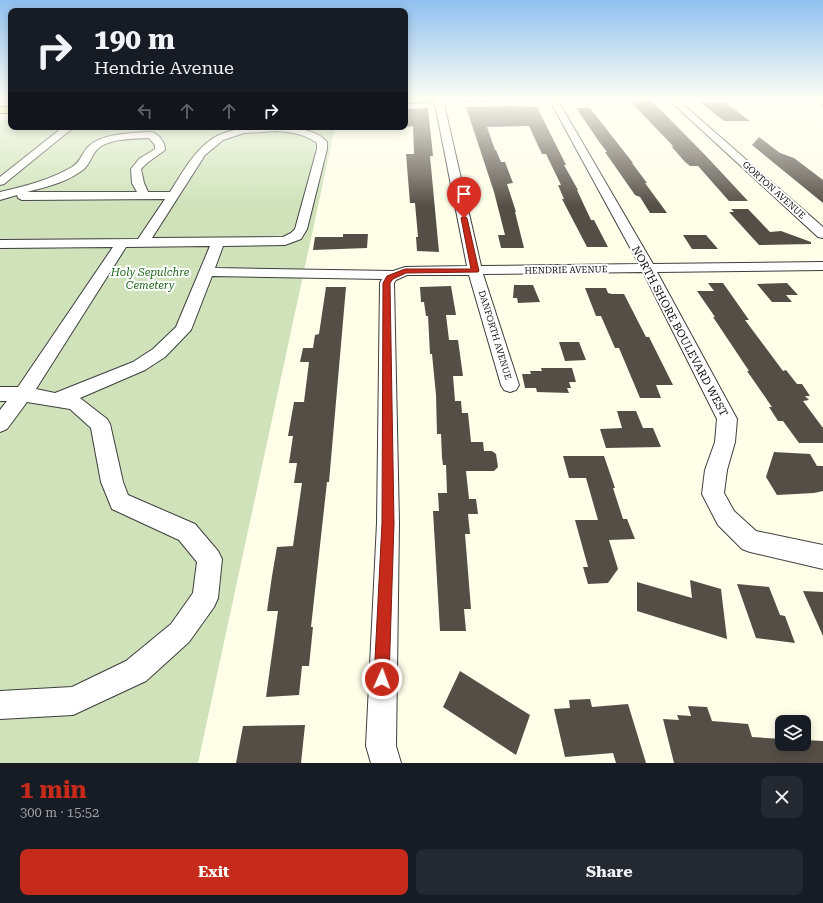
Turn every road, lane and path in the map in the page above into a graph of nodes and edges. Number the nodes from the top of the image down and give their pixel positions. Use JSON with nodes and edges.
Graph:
{"nodes":[{"id":1,"x":59,"y":135,"type":"edge"},
{"id":2,"x":228,"y":135,"type":"edge"},
{"id":3,"x":310,"y":135,"type":"edge"},
{"id":4,"x":446,"y":135,"type":"edge"},
{"id":5,"x":572,"y":135,"type":"edge"},
{"id":6,"x":714,"y":135,"type":"edge"},
{"id":7,"x":0,"y":182,"type":"edge"},
{"id":8,"x":144,"y":195,"type":"junction"},
{"id":9,"x":173,"y":195,"type":"junction"},
{"id":10,"x":0,"y":196,"type":"edge"},
{"id":11,"x":817,"y":222,"type":"edge"},
{"id":12,"x":823,"y":234,"type":"edge"},
{"id":13,"x":218,"y":242,"type":"junction"},
{"id":14,"x":122,"y":243,"type":"junction"},
{"id":15,"x":142,"y":243,"type":"junction"},
{"id":16,"x":0,"y":244,"type":"edge"},
{"id":17,"x":823,"y":266,"type":"edge"},
{"id":18,"x":648,"y":268,"type":"junction"},
{"id":19,"x":475,"y":271,"type":"junction"},
{"id":20,"x":206,"y":272,"type":"junction"},
{"id":21,"x":395,"y":275,"type":"junction"},
{"id":22,"x":510,"y":384,"type":"dead end"},
{"id":23,"x":0,"y":394,"type":"edge"},
{"id":24,"x":23,"y":394,"type":"junction"},
{"id":25,"x":56,"y":400,"type":"junction"},
{"id":26,"x":0,"y":424,"type":"edge"},
{"id":27,"x":823,"y":557,"type":"edge"},
{"id":28,"x":0,"y":704,"type":"edge"},
{"id":29,"x":386,"y":763,"type":"edge"}],
"edges":[{"from":1,"to":7,"type":"street"},
{"from":2,"to":9,"type":"street"},
{"from":3,"to":13,"type":"street"},
{"from":4,"to":19,"type":"street","name":"DANFORTH AVENUE"},
{"from":5,"to":18,"type":"street","name":"NORTH SHORE BOULEVARD WEST"},
{"from":6,"to":11,"type":"street","name":"GORTON AVENUE"},
{"from":8,"to":9,"type":"street"},
{"from":8,"to":10,"type":"street"},
{"from":8,"to":10,"type":"street"},
{"from":9,"to":15,"type":"street"},
{"from":11,"to":12,"type":"street","name":"GORTON AVENUE"},
{"from":13,"to":15,"type":"street"},
{"from":13,"to":20,"type":"street"},
{"from":14,"to":15,"type":"street"},
{"from":14,"to":16,"type":"street"},
{"from":14,"to":24,"type":"street"},
{"from":17,"to":18,"type":"street","name":"HENDRIE AVENUE"},
{"from":18,"to":19,"type":"street","name":"HENDRIE AVENUE"},
{"from":18,"to":27,"type":"street","name":"NORTH SHORE BOULEVARD WEST"},
{"from":19,"to":21,"type":"street","name":"HENDRIE AVENUE"},
{"from":19,"to":22,"type":"street","name":"DANFORTH AVENUE"},
{"from":20,"to":21,"type":"street","name":"HENDRIE AVENUE"},
{"from":20,"to":25,"type":"street"},
{"from":21,"to":29,"type":"street"},
{"from":23,"to":24,"type":"street"},
{"from":24,"to":25,"type":"street"},
{"from":24,"to":26,"type":"street"},
{"from":25,"to":28,"type":"street"}]}
